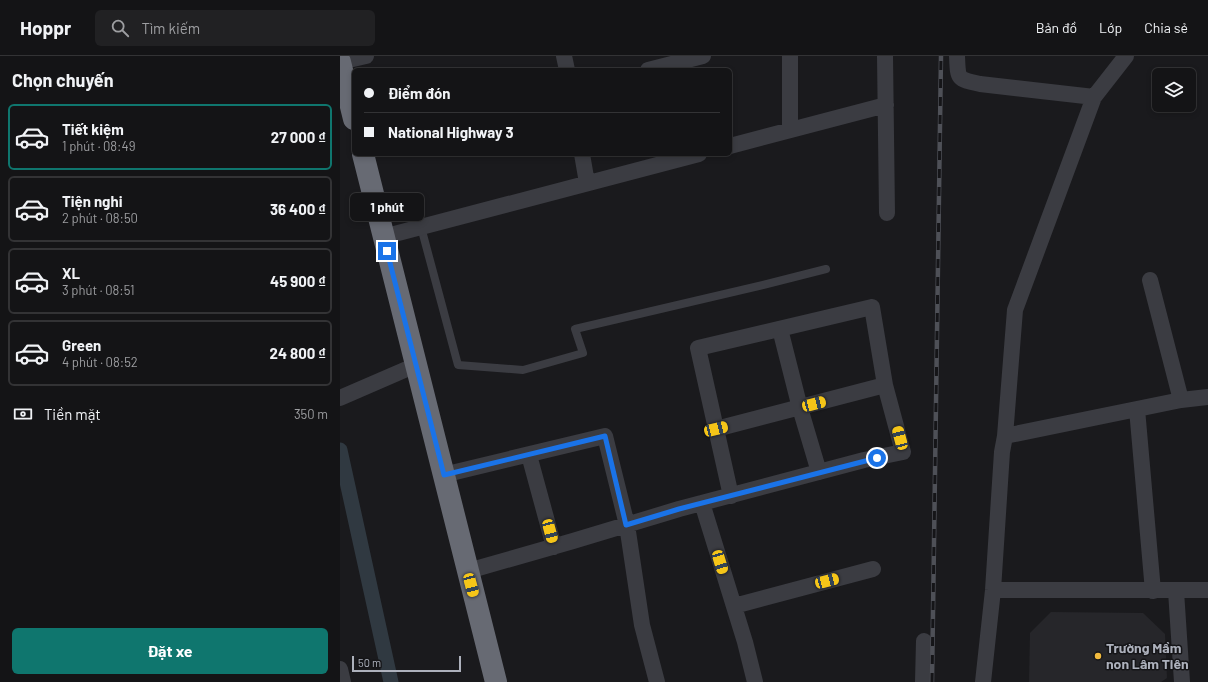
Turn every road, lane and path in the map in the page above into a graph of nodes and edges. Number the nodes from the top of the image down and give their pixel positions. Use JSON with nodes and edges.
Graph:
{"nodes":[{"id":1,"x":366,"y":56,"type":"edge"},
{"id":2,"x":564,"y":56,"type":"edge"},
{"id":3,"x":703,"y":56,"type":"edge"},
{"id":4,"x":790,"y":56,"type":"edge"},
{"id":5,"x":885,"y":56,"type":"edge"},
{"id":6,"x":957,"y":56,"type":"edge"},
{"id":7,"x":1126,"y":56,"type":"edge"},
{"id":8,"x":340,"y":62,"type":"edge"},
{"id":9,"x":567,"y":68,"type":"edge"},
{"id":10,"x":656,"y":68,"type":"edge"},
{"id":11,"x":1094,"y":97,"type":"junction"},
{"id":12,"x":886,"y":105,"type":"junction"},
{"id":13,"x":352,"y":111,"type":"edge"},
{"id":14,"x":790,"y":130,"type":"junction"},
{"id":15,"x":732,"y":145,"type":"edge"},
{"id":16,"x":363,"y":156,"type":"edge"},
{"id":17,"x":582,"y":156,"type":"edge"},
{"id":18,"x":691,"y":156,"type":"edge"},
{"id":19,"x":587,"y":183,"type":"junction"},
{"id":20,"x":887,"y":213,"type":"dead end"},
{"id":21,"x":421,"y":227,"type":"junction"},
{"id":22,"x":383,"y":237,"type":"junction"},
{"id":23,"x":826,"y":269,"type":"dead end"},
{"id":24,"x":1150,"y":280,"type":"dead end"},
{"id":25,"x":780,"y":329,"type":"junction"},
{"id":26,"x":416,"y":365,"type":"junction"},
{"id":27,"x":885,"y":385,"type":"junction"},
{"id":28,"x":1208,"y":397,"type":"edge"},
{"id":29,"x":340,"y":398,"type":"edge"},
{"id":30,"x":1181,"y":400,"type":"junction"},
{"id":31,"x":800,"y":408,"type":"junction"},
{"id":32,"x":1137,"y":409,"type":"junction"},
{"id":33,"x":716,"y":429,"type":"junction"},
{"id":34,"x":1005,"y":436,"type":"junction"},
{"id":35,"x":529,"y":455,"type":"junction"},
{"id":36,"x":819,"y":472,"type":"junction"},
{"id":37,"x":444,"y":475,"type":"junction"},
{"id":38,"x":731,"y":496,"type":"junction"},
{"id":39,"x":702,"y":503,"type":"junction"},
{"id":40,"x":626,"y":525,"type":"junction"},
{"id":41,"x":554,"y":547,"type":"junction"},
{"id":42,"x":873,"y":569,"type":"dead end"},
{"id":43,"x":468,"y":571,"type":"junction"},
{"id":44,"x":993,"y":590,"type":"junction"},
{"id":45,"x":1208,"y":590,"type":"edge"},
{"id":46,"x":1153,"y":591,"type":"junction"},
{"id":47,"x":1176,"y":591,"type":"junction"},
{"id":48,"x":734,"y":606,"type":"junction"},
{"id":49,"x":924,"y":641,"type":"dead end"},
{"id":50,"x":340,"y":669,"type":"edge"},
{"id":51,"x":343,"y":682,"type":"edge"},
{"id":52,"x":496,"y":682,"type":"edge"},
{"id":53,"x":657,"y":682,"type":"edge"},
{"id":54,"x":754,"y":682,"type":"edge"},
{"id":55,"x":923,"y":682,"type":"edge"},
{"id":56,"x":982,"y":682,"type":"edge"},
{"id":57,"x":1182,"y":682,"type":"edge"}],
"edges":[{"from":1,"to":8,"type":"street"},
{"from":2,"to":9,"type":"street"},
{"from":3,"to":10,"type":"street"},
{"from":4,"to":14,"type":"street"},
{"from":5,"to":12,"type":"street"},
{"from":6,"to":11,"type":"street"},
{"from":7,"to":11,"type":"street"},
{"from":8,"to":13,"type":"highway"},
{"from":11,"to":34,"type":"street"},
{"from":12,"to":14,"type":"street"},
{"from":12,"to":20,"type":"street"},
{"from":14,"to":15,"type":"street"},
{"from":16,"to":22,"type":"highway"},
{"from":17,"to":19,"type":"street"},
{"from":18,"to":19,"type":"street"},
{"from":19,"to":21,"type":"street"},
{"from":21,"to":22,"type":"street"},
{"from":21,"to":23,"type":"lane"},
{"from":22,"to":26,"type":"highway"},
{"from":24,"to":30,"type":"street"},
{"from":25,"to":27,"type":"street"},
{"from":25,"to":31,"type":"street"},
{"from":25,"to":33,"type":"street"},
{"from":26,"to":29,"type":"street"},
{"from":26,"to":37,"type":"highway"},
{"from":27,"to":31,"type":"street"},
{"from":27,"to":36,"type":"street"},
{"from":28,"to":30,"type":"street"},
{"from":30,"to":32,"type":"street"},
{"from":31,"to":33,"type":"street"},
{"from":31,"to":36,"type":"street"},
{"from":32,"to":34,"type":"street"},
{"from":32,"to":46,"type":"street"},
{"from":33,"to":38,"type":"street"},
{"from":34,"to":44,"type":"street"},
{"from":35,"to":37,"type":"street"},
{"from":35,"to":40,"type":"street"},
{"from":35,"to":41,"type":"street"},
{"from":36,"to":38,"type":"street"},
{"from":37,"to":43,"type":"highway"},
{"from":38,"to":39,"type":"street"},
{"from":39,"to":40,"type":"street"},
{"from":39,"to":48,"type":"street"},
{"from":40,"to":41,"type":"street"},
{"from":40,"to":53,"type":"street"},
{"from":41,"to":43,"type":"street"},
{"from":42,"to":48,"type":"street"},
{"from":43,"to":52,"type":"highway"},
{"from":44,"to":46,"type":"street"},
{"from":44,"to":56,"type":"street"},
{"from":45,"to":47,"type":"street"},
{"from":46,"to":47,"type":"street"},
{"from":47,"to":57,"type":"street"},
{"from":48,"to":54,"type":"street"},
{"from":49,"to":55,"type":"street"},
{"from":50,"to":51,"type":"street"}]}
